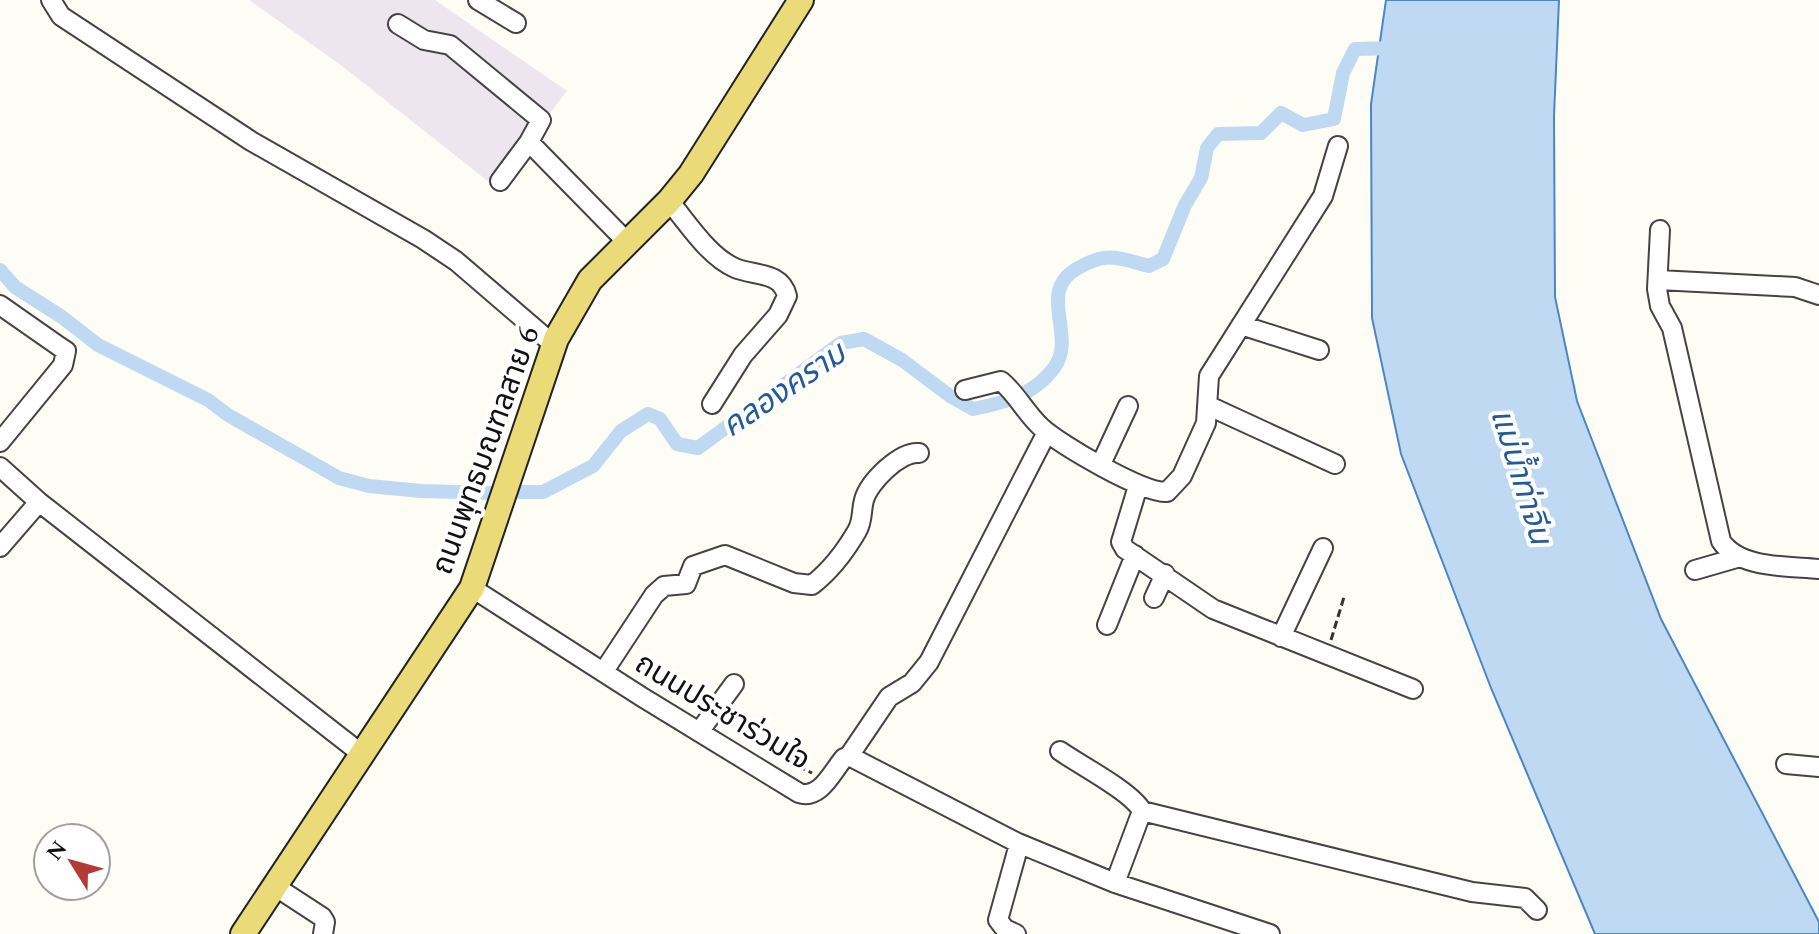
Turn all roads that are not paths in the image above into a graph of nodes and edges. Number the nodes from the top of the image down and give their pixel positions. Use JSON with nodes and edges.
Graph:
{"nodes":[{"id":1,"x":51,"y":0,"type":"edge"},
{"id":2,"x":478,"y":0,"type":"edge"},
{"id":3,"x":801,"y":0,"type":"edge"},
{"id":4,"x":516,"y":23,"type":"dead end"},
{"id":5,"x":398,"y":24,"type":"dead end"},
{"id":6,"x":529,"y":142,"type":"junction"},
{"id":7,"x":1338,"y":146,"type":"dead end"},
{"id":8,"x":500,"y":181,"type":"dead end"},
{"id":9,"x":669,"y":201,"type":"junction"},
{"id":10,"x":1660,"y":230,"type":"dead end"},
{"id":11,"x":627,"y":242,"type":"junction"},
{"id":12,"x":1658,"y":280,"type":"junction"},
{"id":13,"x":1819,"y":295,"type":"edge"},
{"id":14,"x":0,"y":305,"type":"edge"},
{"id":15,"x":1241,"y":325,"type":"junction"},
{"id":16,"x":554,"y":345,"type":"junction"},
{"id":17,"x":1319,"y":350,"type":"dead end"},
{"id":18,"x":965,"y":390,"type":"dead end"},
{"id":19,"x":712,"y":404,"type":"dead end"},
{"id":20,"x":1128,"y":406,"type":"dead end"},
{"id":21,"x":1209,"y":406,"type":"junction"},
{"id":22,"x":1047,"y":432,"type":"junction"},
{"id":23,"x":0,"y":442,"type":"edge"},
{"id":24,"x":919,"y":453,"type":"dead end"},
{"id":25,"x":1101,"y":464,"type":"junction"},
{"id":26,"x":1335,"y":464,"type":"dead end"},
{"id":27,"x":0,"y":467,"type":"edge"},
{"id":28,"x":1138,"y":486,"type":"junction"},
{"id":29,"x":39,"y":502,"type":"junction"},
{"id":30,"x":0,"y":547,"type":"edge"},
{"id":31,"x":1323,"y":548,"type":"dead end"},
{"id":32,"x":1135,"y":555,"type":"junction"},
{"id":33,"x":1740,"y":557,"type":"junction"},
{"id":34,"x":1819,"y":569,"type":"edge"},
{"id":35,"x":1695,"y":570,"type":"dead end"},
{"id":36,"x":1165,"y":574,"type":"junction"},
{"id":37,"x":472,"y":588,"type":"junction"},
{"id":38,"x":1154,"y":598,"type":"dead end"},
{"id":39,"x":1107,"y":625,"type":"dead end"},
{"id":40,"x":1281,"y":637,"type":"junction"},
{"id":41,"x":604,"y":671,"type":"junction"},
{"id":42,"x":734,"y":684,"type":"dead end"},
{"id":43,"x":1413,"y":689,"type":"dead end"},
{"id":44,"x":699,"y":732,"type":"junction"},
{"id":45,"x":1060,"y":751,"type":"dead end"},
{"id":46,"x":363,"y":755,"type":"junction"},
{"id":47,"x":849,"y":756,"type":"junction"},
{"id":48,"x":1786,"y":764,"type":"dead end"},
{"id":49,"x":1819,"y":767,"type":"edge"},
{"id":50,"x":1142,"y":811,"type":"junction"},
{"id":51,"x":1018,"y":843,"type":"junction"},
{"id":52,"x":1115,"y":883,"type":"junction"},
{"id":53,"x":276,"y":887,"type":"junction"},
{"id":54,"x":1537,"y":910,"type":"dead end"},
{"id":55,"x":992,"y":927,"type":"edge"},
{"id":56,"x":243,"y":934,"type":"edge"},
{"id":57,"x":323,"y":934,"type":"edge"},
{"id":58,"x":1016,"y":934,"type":"edge"},
{"id":59,"x":1270,"y":934,"type":"edge"}],
"edges":[{"from":1,"to":16,"type":"street"},
{"from":2,"to":4,"type":"street"},
{"from":3,"to":9,"type":"main road","name":"ถนนพุทธมณฑลสาย 6"},
{"from":5,"to":6,"type":"street"},
{"from":6,"to":8,"type":"street"},
{"from":6,"to":11,"type":"street"},
{"from":7,"to":15,"type":"street"},
{"from":9,"to":11,"type":"main road","name":"ถนนพุทธมณฑลสาย 6"},
{"from":9,"to":19,"type":"street"},
{"from":10,"to":12,"type":"street"},
{"from":11,"to":16,"type":"main road","name":"ถนนพุทธมณฑลสาย 6"},
{"from":12,"to":13,"type":"street"},
{"from":12,"to":33,"type":"street"},
{"from":14,"to":23,"type":"street"},
{"from":15,"to":17,"type":"street"},
{"from":15,"to":21,"type":"street"},
{"from":16,"to":37,"type":"main road","name":"ถนนพุทธมณฑลสาย 6"},
{"from":18,"to":22,"type":"street"},
{"from":20,"to":25,"type":"street"},
{"from":21,"to":26,"type":"street"},
{"from":21,"to":28,"type":"street"},
{"from":22,"to":25,"type":"street"},
{"from":22,"to":47,"type":"street"},
{"from":24,"to":41,"type":"street"},
{"from":25,"to":28,"type":"street"},
{"from":27,"to":29,"type":"street"},
{"from":28,"to":32,"type":"street"},
{"from":29,"to":30,"type":"street"},
{"from":29,"to":46,"type":"street"},
{"from":31,"to":40,"type":"street"},
{"from":32,"to":36,"type":"street"},
{"from":32,"to":39,"type":"street"},
{"from":33,"to":34,"type":"street"},
{"from":33,"to":35,"type":"street"},
{"from":36,"to":38,"type":"street"},
{"from":36,"to":40,"type":"street"},
{"from":37,"to":41,"type":"street","name":"ถนนประชาร่วมใจ"},
{"from":37,"to":46,"type":"main road","name":"ถนนพุทธมณฑลสาย 6"},
{"from":40,"to":43,"type":"street"},
{"from":41,"to":44,"type":"street","name":"ถนนประชาร่วมใจ"},
{"from":42,"to":44,"type":"street"},
{"from":44,"to":47,"type":"street","name":"ถนนประชาร่วมใจ"},
{"from":45,"to":50,"type":"street"},
{"from":46,"to":53,"type":"main road","name":"ถนนพุทธมณฑลสาย 6"},
{"from":47,"to":51,"type":"street","name":"ถนนประชาร่วมใจ"},
{"from":48,"to":49,"type":"street"},
{"from":50,"to":52,"type":"street"},
{"from":50,"to":54,"type":"street"},
{"from":51,"to":52,"type":"street","name":"ถนนประชาร่วมใจ"},
{"from":51,"to":55,"type":"street"},
{"from":52,"to":59,"type":"street","name":"ถนนประชาร่วมใจ"},
{"from":53,"to":56,"type":"main road","name":"ถนนพุทธมณฑลสาย 6"},
{"from":53,"to":57,"type":"street"},
{"from":55,"to":58,"type":"street"}]}
